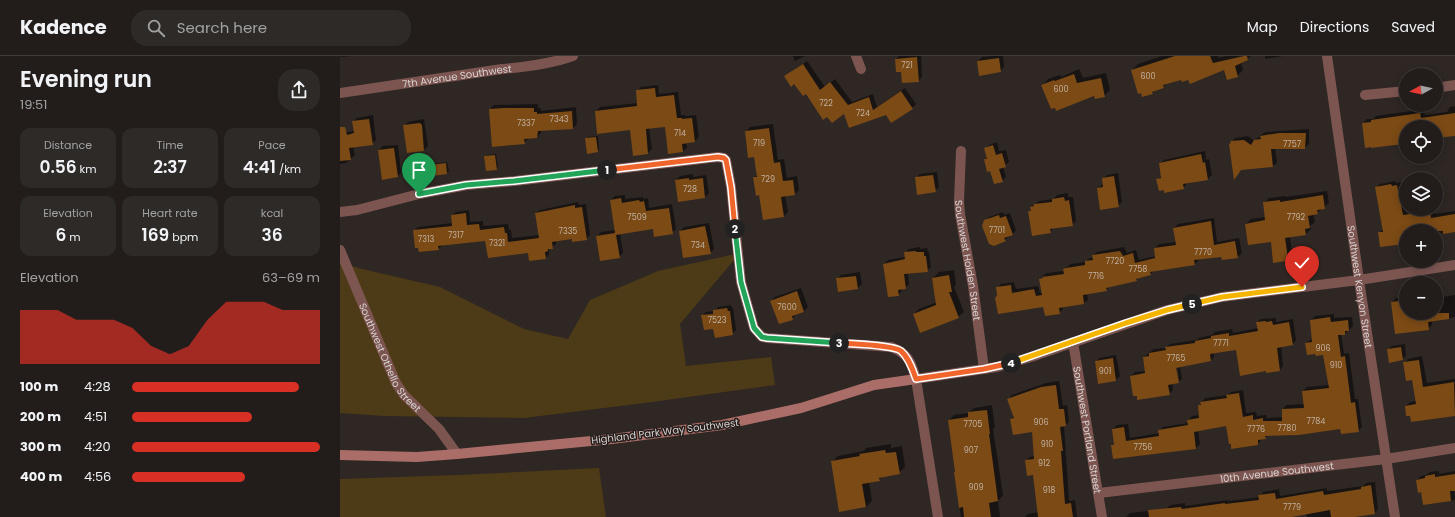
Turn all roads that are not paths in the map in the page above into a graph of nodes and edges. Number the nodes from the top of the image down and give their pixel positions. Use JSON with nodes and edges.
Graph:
{"nodes":[{"id":1,"x":573,"y":56,"type":"edge"},
{"id":2,"x":856,"y":56,"type":"edge"},
{"id":3,"x":1327,"y":56,"type":"edge"},
{"id":4,"x":861,"y":69,"type":"dead end"},
{"id":5,"x":1455,"y":85,"type":"edge"},
{"id":6,"x":1443,"y":87,"type":"edge"},
{"id":7,"x":1399,"y":92,"type":"edge"},
{"id":8,"x":340,"y":93,"type":"edge"},
{"id":9,"x":1365,"y":95,"type":"dead end"},
{"id":10,"x":961,"y":151,"type":"dead end"},
{"id":11,"x":340,"y":212,"type":"edge"},
{"id":12,"x":340,"y":250,"type":"edge"},
{"id":13,"x":1455,"y":265,"type":"edge"},
{"id":14,"x":1359,"y":280,"type":"junction"},
{"id":15,"x":1073,"y":342,"type":"junction"},
{"id":16,"x":984,"y":369,"type":"junction"},
{"id":17,"x":916,"y":379,"type":"junction"},
{"id":18,"x":1455,"y":448,"type":"edge"},
{"id":19,"x":457,"y":454,"type":"junction"},
{"id":20,"x":340,"y":455,"type":"edge"},
{"id":21,"x":1386,"y":458,"type":"junction"},
{"id":22,"x":1099,"y":494,"type":"junction"},
{"id":23,"x":938,"y":517,"type":"edge"},
{"id":24,"x":1102,"y":517,"type":"edge"},
{"id":25,"x":1395,"y":517,"type":"edge"}],
"edges":[{"from":1,"to":8,"type":"street","name":"7th Avenue Southwest"},
{"from":2,"to":4,"type":"street"},
{"from":3,"to":14,"type":"street","name":"Southwest Kenyon Street"},
{"from":5,"to":6,"type":"street"},
{"from":7,"to":9,"type":"street"},
{"from":10,"to":16,"type":"street","name":"Southwest Holden Street"},
{"from":11,"to":17,"type":"street"},
{"from":12,"to":19,"type":"street","name":"Southwest Othello Street"},
{"from":13,"to":14,"type":"street","name":"Highland Park Way Southwest"},
{"from":14,"to":15,"type":"street","name":"Highland Park Way Southwest"},
{"from":14,"to":21,"type":"street","name":"Southwest Kenyon Street"},
{"from":15,"to":16,"type":"street","name":"Highland Park Way Southwest"},
{"from":15,"to":22,"type":"street","name":"Southwest Portland Street"},
{"from":16,"to":17,"type":"street","name":"Highland Park Way Southwest"},
{"from":17,"to":19,"type":"main road","name":"Highland Park Way Southwest"},
{"from":17,"to":23,"type":"street"},
{"from":18,"to":21,"type":"street","name":"10th Avenue Southwest"},
{"from":19,"to":20,"type":"main road","name":"Highland Park Way Southwest"},
{"from":21,"to":22,"type":"street","name":"10th Avenue Southwest"},
{"from":21,"to":25,"type":"street","name":"Southwest Kenyon Street"},
{"from":22,"to":24,"type":"street","name":"Southwest Portland Street"}]}
